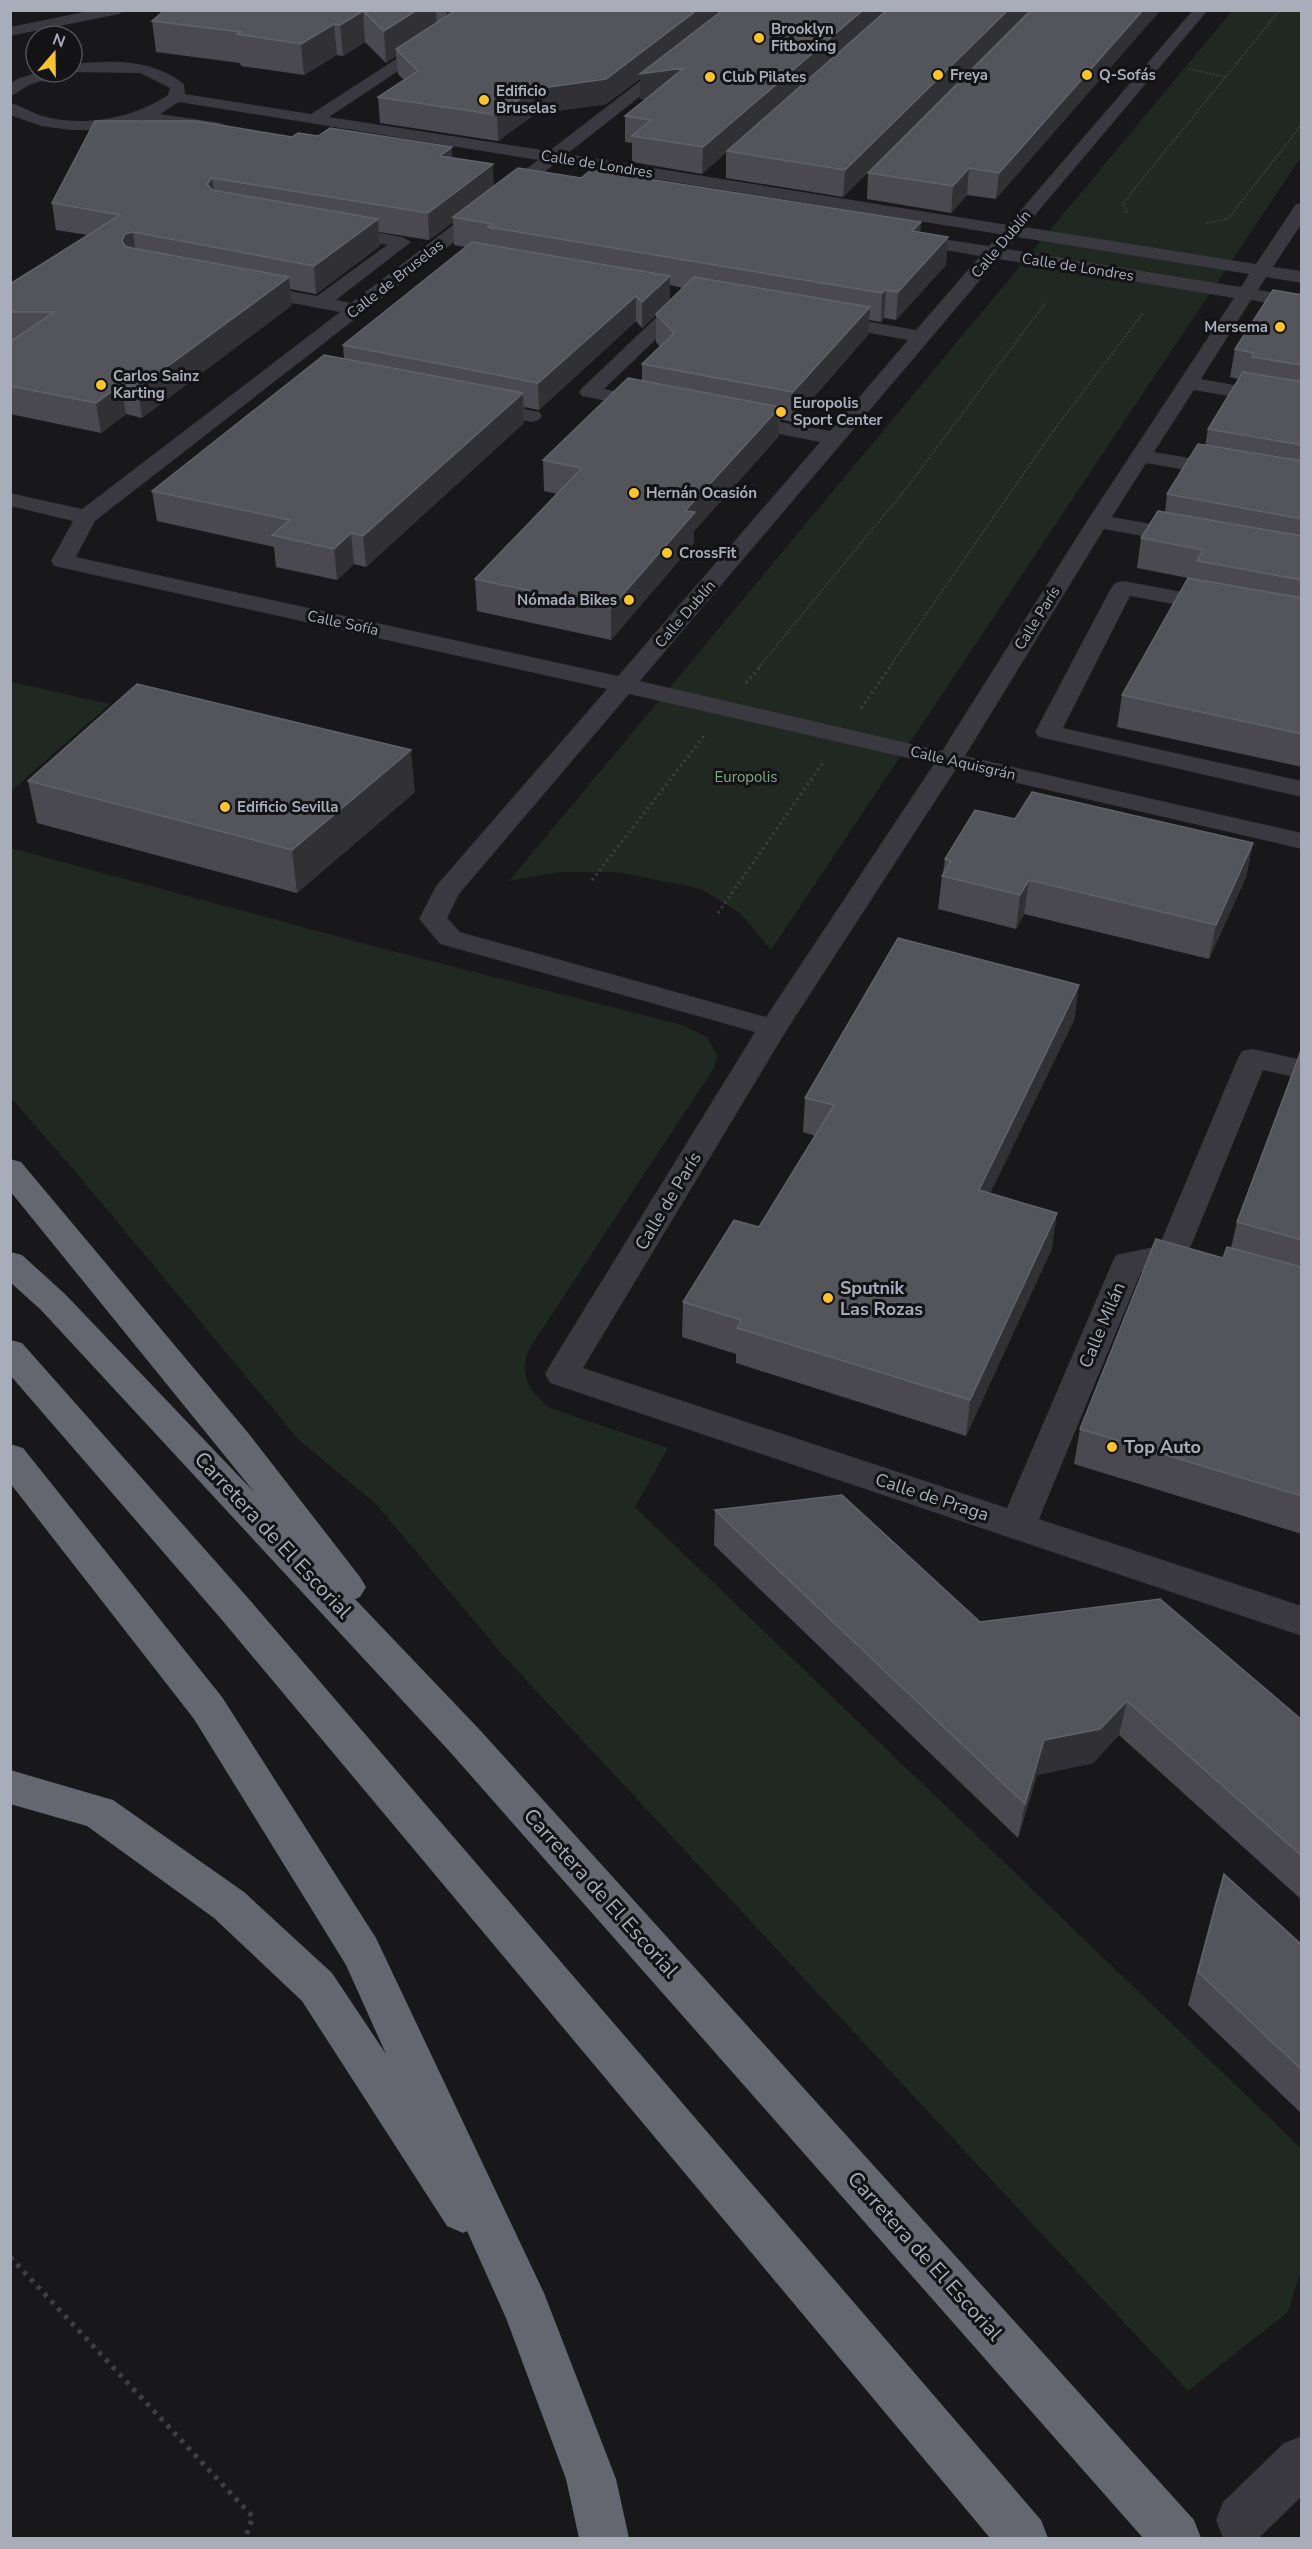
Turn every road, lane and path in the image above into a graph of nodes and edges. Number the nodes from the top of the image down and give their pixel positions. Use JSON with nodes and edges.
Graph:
{"nodes":[{"id":1,"x":119,"y":10,"type":"edge"},
{"id":2,"x":483,"y":10,"type":"edge"},
{"id":3,"x":743,"y":10,"type":"edge"},
{"id":4,"x":1201,"y":10,"type":"edge"},
{"id":5,"x":1280,"y":10,"type":"edge"},
{"id":6,"x":10,"y":32,"type":"edge"},
{"id":7,"x":24,"y":67,"type":"edge"},
{"id":8,"x":84,"y":69,"type":"edge"},
{"id":9,"x":17,"y":87,"type":"edge"},
{"id":10,"x":176,"y":97,"type":"junction"},
{"id":11,"x":13,"y":114,"type":"edge"},
{"id":12,"x":143,"y":116,"type":"junction"},
{"id":13,"x":314,"y":119,"type":"junction"},
{"id":14,"x":1302,"y":124,"type":"edge"},
{"id":15,"x":234,"y":130,"type":"edge"},
{"id":16,"x":553,"y":157,"type":"junction"},
{"id":17,"x":723,"y":167,"type":"dead end"},
{"id":18,"x":517,"y":176,"type":"junction"},
{"id":19,"x":550,"y":181,"type":"edge"},
{"id":20,"x":707,"y":182,"type":"junction"},
{"id":21,"x":864,"y":189,"type":"dead end"},
{"id":22,"x":849,"y":204,"type":"junction"},
{"id":23,"x":1302,"y":208,"type":"edge"},
{"id":24,"x":1126,"y":212,"type":"dead end"},
{"id":25,"x":1207,"y":223,"type":"dead end"},
{"id":26,"x":315,"y":226,"type":"edge"},
{"id":27,"x":1013,"y":231,"type":"junction"},
{"id":28,"x":887,"y":236,"type":"edge"},
{"id":29,"x":430,"y":252,"type":"junction"},
{"id":30,"x":994,"y":253,"type":"junction"},
{"id":31,"x":454,"y":256,"type":"edge"},
{"id":32,"x":1261,"y":270,"type":"junction"},
{"id":33,"x":1302,"y":277,"type":"edge"},
{"id":34,"x":231,"y":285,"type":"edge"},
{"id":35,"x":666,"y":292,"type":"edge"},
{"id":36,"x":1246,"y":294,"type":"junction"},
{"id":37,"x":322,"y":301,"type":"junction"},
{"id":38,"x":1046,"y":302,"type":"dead end"},
{"id":39,"x":1302,"y":303,"type":"edge"},
{"id":40,"x":355,"y":310,"type":"junction"},
{"id":41,"x":1143,"y":313,"type":"dead end"},
{"id":42,"x":806,"y":317,"type":"edge"},
{"id":43,"x":922,"y":337,"type":"junction"},
{"id":44,"x":281,"y":367,"type":"junction"},
{"id":45,"x":304,"y":371,"type":"edge"},
{"id":46,"x":1188,"y":383,"type":"junction"},
{"id":47,"x":463,"y":403,"type":"edge"},
{"id":48,"x":1302,"y":403,"type":"edge"},
{"id":49,"x":671,"y":407,"type":"edge"},
{"id":50,"x":532,"y":416,"type":"dead end"},
{"id":51,"x":718,"y":416,"type":"edge"},
{"id":52,"x":835,"y":438,"type":"junction"},
{"id":53,"x":1140,"y":456,"type":"junction"},
{"id":54,"x":1302,"y":484,"type":"edge"},
{"id":55,"x":10,"y":499,"type":"edge"},
{"id":56,"x":86,"y":517,"type":"junction"},
{"id":57,"x":1098,"y":521,"type":"junction"},
{"id":58,"x":1211,"y":542,"type":"edge"},
{"id":59,"x":62,"y":561,"type":"joint"},
{"id":60,"x":1302,"y":621,"type":"edge"},
{"id":61,"x":624,"y":685,"type":"junction"},
{"id":62,"x":725,"y":709,"type":"junction"},
{"id":63,"x":842,"y":736,"type":"junction"},
{"id":64,"x":949,"y":760,"type":"junction"},
{"id":65,"x":1302,"y":789,"type":"edge"},
{"id":66,"x":1302,"y":841,"type":"edge"},
{"id":67,"x":592,"y":880,"type":"dead end"},
{"id":68,"x":718,"y":913,"type":"dead end"},
{"id":69,"x":773,"y":1028,"type":"junction"},
{"id":70,"x":1302,"y":1070,"type":"edge"},
{"id":71,"x":10,"y":1169,"type":"edge"},
{"id":72,"x":1172,"y":1255,"type":"junction"},
{"id":73,"x":10,"y":1263,"type":"edge"},
{"id":74,"x":1204,"y":1264,"type":"edge"},
{"id":75,"x":10,"y":1352,"type":"edge"},
{"id":76,"x":562,"y":1374,"type":"joint"},
{"id":77,"x":10,"y":1457,"type":"edge"},
{"id":78,"x":1018,"y":1526,"type":"junction"},
{"id":79,"x":1302,"y":1621,"type":"edge"},
{"id":80,"x":465,"y":1741,"type":"junction"},
{"id":81,"x":10,"y":1787,"type":"edge"},
{"id":82,"x":10,"y":2257,"type":"edge"},
{"id":83,"x":527,"y":2310,"type":"junction"},
{"id":84,"x":1302,"y":2461,"type":"edge"},
{"id":85,"x":1241,"y":2520,"type":"dead end"},
{"id":86,"x":245,"y":2538,"type":"edge"},
{"id":87,"x":604,"y":2538,"type":"edge"},
{"id":88,"x":1023,"y":2538,"type":"edge"},
{"id":89,"x":1176,"y":2538,"type":"edge"}],
"edges":[{"from":1,"to":6,"type":"street"},
{"from":2,"to":13,"type":"street"},
{"from":3,"to":16,"type":"street","name":"Calle de Bruselas"},
{"from":4,"to":27,"type":"street","name":"Calle Dublín"},
{"from":5,"to":24,"type":"path"},
{"from":7,"to":9,"type":"street"},
{"from":8,"to":10,"type":"street"},
{"from":10,"to":12,"type":"street"},
{"from":10,"to":13,"type":"street","name":"Calle de Londres"},
{"from":11,"to":12,"type":"street"},
{"from":12,"to":15,"type":"street"},
{"from":13,"to":16,"type":"street","name":"Calle de Londres"},
{"from":14,"to":25,"type":"path"},
{"from":16,"to":18,"type":"street","name":"Calle de Bruselas"},
{"from":16,"to":20,"type":"street","name":"Calle de Londres"},
{"from":17,"to":20,"type":"street"},
{"from":18,"to":19,"type":"street","name":"Calle de Londres"},
{"from":18,"to":29,"type":"street","name":"Calle de Bruselas"},
{"from":20,"to":22,"type":"street","name":"Calle de Londres"},
{"from":21,"to":22,"type":"street"},
{"from":22,"to":27,"type":"street","name":"Calle de Londres"},
{"from":23,"to":32,"type":"street","name":"Calle París"},
{"from":26,"to":37,"type":"street"},
{"from":27,"to":30,"type":"street","name":"Calle Dublín"},
{"from":27,"to":32,"type":"street","name":"Calle de Londres"},
{"from":28,"to":30,"type":"street","name":"Calle de Londres"},
{"from":29,"to":31,"type":"street"},
{"from":29,"to":40,"type":"street","name":"Calle de Bruselas"},
{"from":30,"to":36,"type":"street","name":"Calle de Londres"},
{"from":30,"to":43,"type":"street","name":"Calle Dublín"},
{"from":32,"to":33,"type":"street","name":"Calle de Londres"},
{"from":32,"to":36,"type":"street","name":"Calle París"},
{"from":34,"to":37,"type":"street"},
{"from":35,"to":49,"type":"street"},
{"from":36,"to":39,"type":"street","name":"Calle de Londres"},
{"from":36,"to":46,"type":"street","name":"Calle París"},
{"from":37,"to":40,"type":"street"},
{"from":38,"to":62,"type":"path"},
{"from":40,"to":44,"type":"street","name":"Calle de Bruselas"},
{"from":41,"to":63,"type":"path"},
{"from":42,"to":43,"type":"street"},
{"from":43,"to":52,"type":"street","name":"Calle Dublín"},
{"from":44,"to":45,"type":"street"},
{"from":44,"to":56,"type":"street","name":"Calle de Bruselas"},
{"from":46,"to":48,"type":"street"},
{"from":46,"to":53,"type":"street","name":"Calle París"},
{"from":47,"to":50,"type":"street"},
{"from":51,"to":52,"type":"street"},
{"from":52,"to":61,"type":"street","name":"Calle Dublín"},
{"from":53,"to":54,"type":"street"},
{"from":53,"to":57,"type":"street","name":"Calle París"},
{"from":55,"to":56,"type":"street"},
{"from":56,"to":59,"type":"street","name":"Calle de Bruselas"},
{"from":57,"to":58,"type":"street"},
{"from":57,"to":64,"type":"street","name":"Calle París"},
{"from":59,"to":61,"type":"street","name":"Calle Sofía"},
{"from":60,"to":65,"type":"street"},
{"from":61,"to":62,"type":"street","name":"Calle Aquisgrán"},
{"from":61,"to":69,"type":"street","name":"Calle Dublín"},
{"from":62,"to":63,"type":"street","name":"Calle Aquisgrán"},
{"from":62,"to":67,"type":"path"},
{"from":63,"to":64,"type":"street","name":"Calle Aquisgrán"},
{"from":63,"to":68,"type":"path"},
{"from":64,"to":66,"type":"street","name":"Calle Aquisgrán"},
{"from":64,"to":69,"type":"street","name":"Calle París"},
{"from":69,"to":76,"type":"street","name":"Calle de París"},
{"from":70,"to":72,"type":"street"},
{"from":71,"to":80,"type":"highway"},
{"from":72,"to":74,"type":"street"},
{"from":72,"to":78,"type":"street","name":"Calle Milán"},
{"from":73,"to":80,"type":"highway","name":"Carretera de El Escorial"},
{"from":75,"to":88,"type":"highway"},
{"from":76,"to":78,"type":"street","name":"Calle de Praga"},
{"from":77,"to":83,"type":"highway"},
{"from":78,"to":79,"type":"street","name":"Calle de Praga"},
{"from":80,"to":89,"type":"highway","name":"Carretera de El Escorial"},
{"from":81,"to":83,"type":"highway"},
{"from":82,"to":86,"type":"path"},
{"from":83,"to":87,"type":"highway"},
{"from":84,"to":85,"type":"street"}]}
